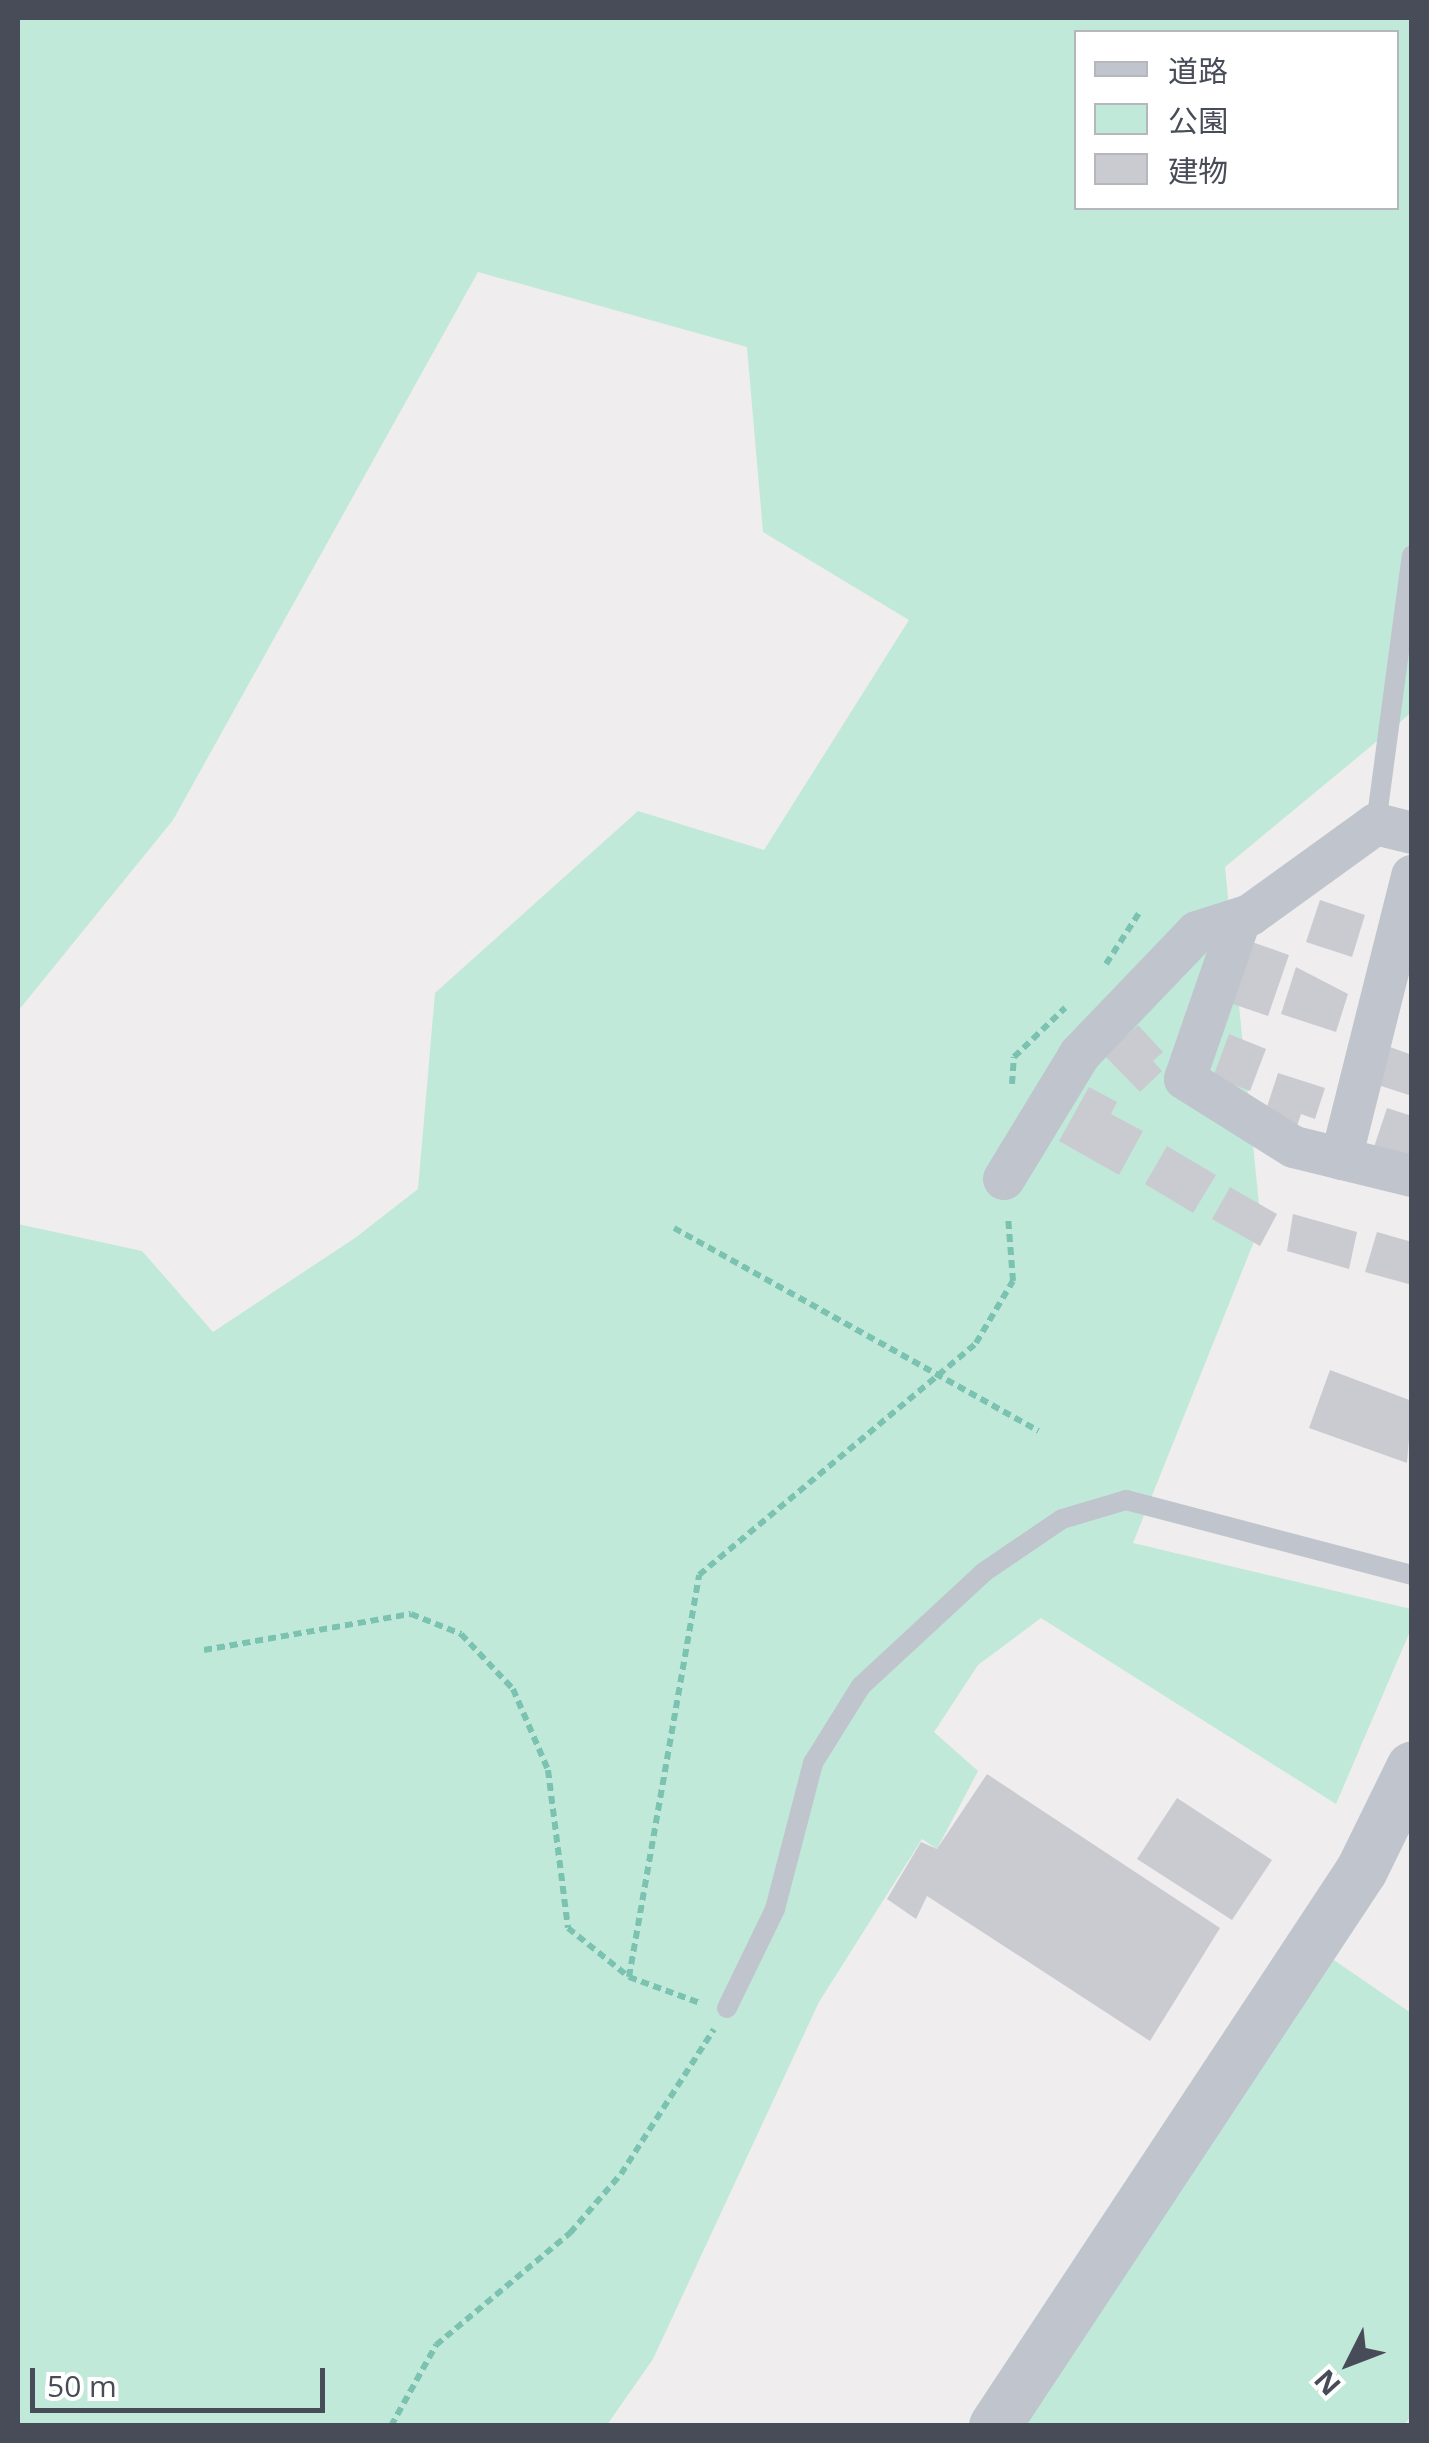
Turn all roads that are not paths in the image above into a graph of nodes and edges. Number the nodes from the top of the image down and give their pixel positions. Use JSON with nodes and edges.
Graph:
{"nodes":[{"id":1,"x":1412,"y":555,"type":"edge"},
{"id":2,"x":1394,"y":829,"type":"edge"},
{"id":3,"x":1412,"y":876,"type":"edge"},
{"id":4,"x":1240,"y":920,"type":"junction"},
{"id":5,"x":1342,"y":1159,"type":"junction"},
{"id":6,"x":1412,"y":1176,"type":"edge"},
{"id":7,"x":1004,"y":1179,"type":"road end"},
{"id":8,"x":1412,"y":1576,"type":"edge"},
{"id":9,"x":1412,"y":1768,"type":"edge"},
{"id":10,"x":727,"y":2008,"type":"road end"},
{"id":11,"x":995,"y":2426,"type":"edge"}],
"edges":[{"from":1,"to":2,"type":"lane"},
{"from":2,"to":4,"type":"street"},
{"from":3,"to":5,"type":"street"},
{"from":4,"to":5,"type":"street"},
{"from":4,"to":7,"type":"street"},
{"from":5,"to":6,"type":"street"},
{"from":8,"to":10,"type":"lane"},
{"from":9,"to":11,"type":"street"}]}
